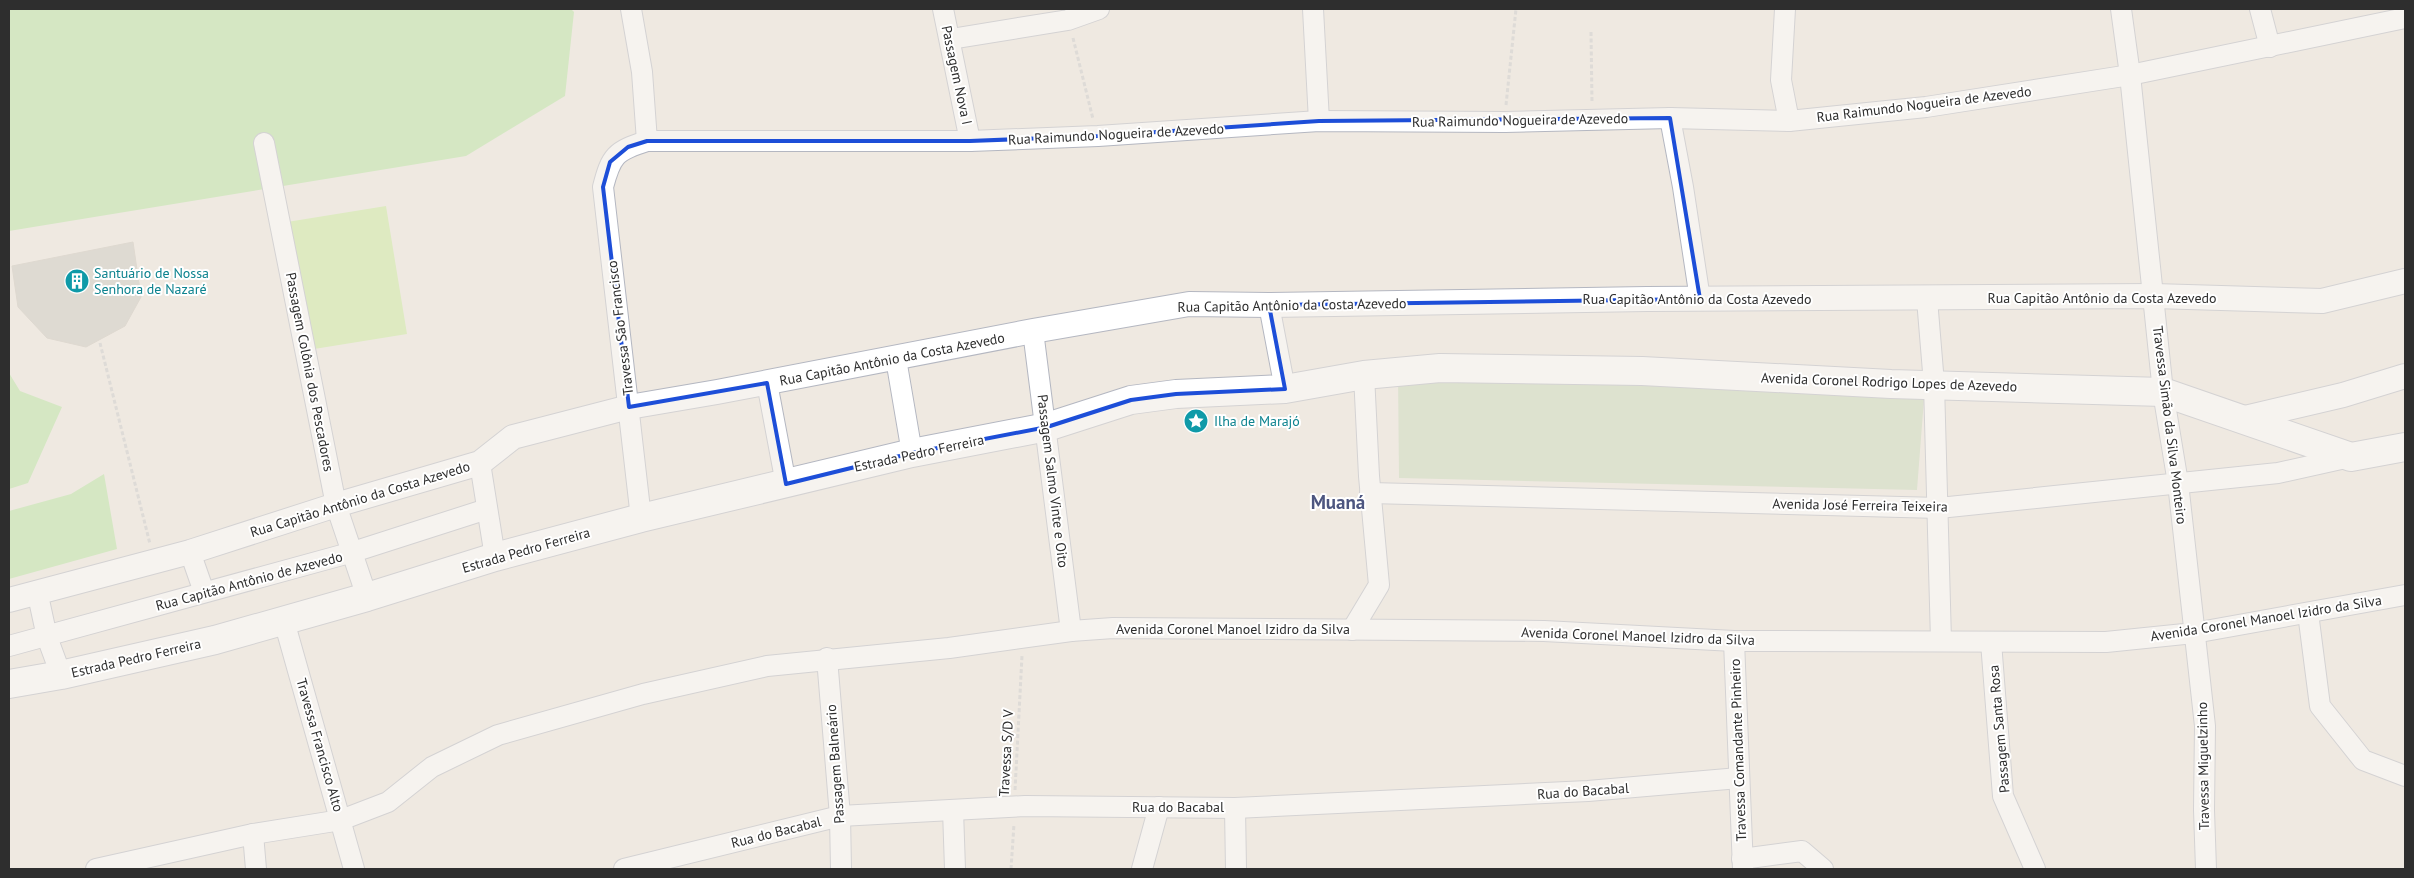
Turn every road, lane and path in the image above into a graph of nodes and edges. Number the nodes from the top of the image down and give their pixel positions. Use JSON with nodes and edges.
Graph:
{"nodes":[{"id":1,"x":631,"y":9,"type":"edge"},
{"id":2,"x":943,"y":9,"type":"edge"},
{"id":3,"x":1099,"y":9,"type":"edge"},
{"id":4,"x":1313,"y":9,"type":"edge"},
{"id":5,"x":1516,"y":9,"type":"edge"},
{"id":6,"x":1785,"y":9,"type":"edge"},
{"id":7,"x":2121,"y":9,"type":"edge"},
{"id":8,"x":2260,"y":9,"type":"edge"},
{"id":9,"x":2404,"y":9,"type":"edge"},
{"id":10,"x":2405,"y":17,"type":"edge"},
{"id":11,"x":1068,"y":20,"type":"junction"},
{"id":12,"x":1591,"y":32,"type":"dead end"},
{"id":13,"x":951,"y":39,"type":"junction"},
{"id":14,"x":2270,"y":47,"type":"junction"},
{"id":15,"x":2130,"y":75,"type":"junction"},
{"id":16,"x":1670,"y":118,"type":"junction"},
{"id":17,"x":1592,"y":120,"type":"junction"},
{"id":18,"x":1788,"y":121,"type":"junction"},
{"id":19,"x":1319,"y":122,"type":"junction"},
{"id":20,"x":1505,"y":122,"type":"junction"},
{"id":21,"x":1098,"y":136,"type":"junction"},
{"id":22,"x":647,"y":141,"type":"junction"},
{"id":23,"x":970,"y":141,"type":"junction"},
{"id":24,"x":264,"y":143,"type":"dead end"},
{"id":25,"x":628,"y":147,"type":"joint"},
{"id":26,"x":2405,"y":281,"type":"edge"},
{"id":27,"x":2154,"y":296,"type":"junction"},
{"id":28,"x":1700,"y":299,"type":"junction"},
{"id":29,"x":1927,"y":299,"type":"junction"},
{"id":30,"x":1269,"y":305,"type":"junction"},
{"id":31,"x":1033,"y":331,"type":"junction"},
{"id":32,"x":100,"y":343,"type":"dead end"},
{"id":33,"x":896,"y":358,"type":"junction"},
{"id":34,"x":1364,"y":375,"type":"junction"},
{"id":35,"x":2405,"y":376,"type":"edge"},
{"id":36,"x":767,"y":383,"type":"junction"},
{"id":37,"x":1934,"y":384,"type":"junction"},
{"id":38,"x":1286,"y":389,"type":"junction"},
{"id":39,"x":2163,"y":392,"type":"junction"},
{"id":40,"x":629,"y":407,"type":"junction"},
{"id":41,"x":2241,"y":418,"type":"junction"},
{"id":42,"x":1046,"y":427,"type":"junction"},
{"id":43,"x":2405,"y":447,"type":"edge"},
{"id":44,"x":912,"y":453,"type":"junction"},
{"id":45,"x":2350,"y":457,"type":"junction"},
{"id":46,"x":480,"y":463,"type":"junction"},
{"id":47,"x":2178,"y":482,"type":"junction"},
{"id":48,"x":786,"y":484,"type":"junction"},
{"id":49,"x":1370,"y":493,"type":"junction"},
{"id":50,"x":336,"y":505,"type":"junction"},
{"id":51,"x":1939,"y":508,"type":"junction"},
{"id":52,"x":487,"y":509,"type":"junction"},
{"id":53,"x":641,"y":518,"type":"junction"},
{"id":54,"x":190,"y":552,"type":"junction"},
{"id":55,"x":353,"y":552,"type":"junction"},
{"id":56,"x":495,"y":558,"type":"junction"},
{"id":57,"x":154,"y":561,"type":"junction"},
{"id":58,"x":37,"y":591,"type":"junction"},
{"id":59,"x":204,"y":592,"type":"junction"},
{"id":60,"x":2405,"y":596,"type":"edge"},
{"id":61,"x":367,"y":597,"type":"junction"},
{"id":62,"x":9,"y":600,"type":"edge"},
{"id":63,"x":2308,"y":613,"type":"junction"},
{"id":64,"x":284,"y":621,"type":"junction"},
{"id":65,"x":1352,"y":630,"type":"junction"},
{"id":66,"x":1072,"y":631,"type":"junction"},
{"id":67,"x":2194,"y":633,"type":"junction"},
{"id":68,"x":47,"y":637,"type":"junction"},
{"id":69,"x":1022,"y":638,"type":"junction"},
{"id":70,"x":1734,"y":641,"type":"junction"},
{"id":71,"x":1941,"y":641,"type":"junction"},
{"id":72,"x":1992,"y":642,"type":"junction"},
{"id":73,"x":9,"y":646,"type":"edge"},
{"id":74,"x":828,"y":658,"type":"junction"},
{"id":75,"x":60,"y":675,"type":"junction"},
{"id":76,"x":9,"y":684,"type":"edge"},
{"id":77,"x":2405,"y":776,"type":"edge"},
{"id":78,"x":1739,"y":778,"type":"junction"},
{"id":79,"x":1014,"y":807,"type":"junction"},
{"id":80,"x":1159,"y":807,"type":"junction"},
{"id":81,"x":1235,"y":808,"type":"junction"},
{"id":82,"x":953,"y":810,"type":"junction"},
{"id":83,"x":840,"y":816,"type":"junction"},
{"id":84,"x":341,"y":820,"type":"junction"},
{"id":85,"x":254,"y":834,"type":"junction"},
{"id":86,"x":1743,"y":864,"type":"edge"},
{"id":87,"x":96,"y":869,"type":"edge"},
{"id":88,"x":256,"y":869,"type":"edge"},
{"id":89,"x":354,"y":869,"type":"edge"},
{"id":90,"x":624,"y":869,"type":"edge"},
{"id":91,"x":841,"y":869,"type":"edge"},
{"id":92,"x":955,"y":869,"type":"edge"},
{"id":93,"x":1011,"y":869,"type":"edge"},
{"id":94,"x":1142,"y":869,"type":"edge"},
{"id":95,"x":1236,"y":869,"type":"edge"},
{"id":96,"x":1823,"y":869,"type":"edge"},
{"id":97,"x":2035,"y":869,"type":"edge"},
{"id":98,"x":2206,"y":869,"type":"edge"}],
"edges":[{"from":1,"to":22,"type":"street"},
{"from":2,"to":13,"type":"street","name":"Passagem Nova I"},
{"from":3,"to":11,"type":"street"},
{"from":4,"to":19,"type":"street"},
{"from":5,"to":20,"type":"path"},
{"from":6,"to":18,"type":"street"},
{"from":7,"to":15,"type":"street","name":"Travessa Simão da Silva Monteiro"},
{"from":8,"to":14,"type":"street"},
{"from":9,"to":10,"type":"street"},
{"from":10,"to":14,"type":"street","name":"Rua Raimundo Nogueira de Azevedo"},
{"from":11,"to":13,"type":"street"},
{"from":11,"to":21,"type":"path"},
{"from":12,"to":17,"type":"path"},
{"from":13,"to":23,"type":"street","name":"Passagem Nova I"},
{"from":14,"to":15,"type":"street","name":"Rua Raimundo Nogueira de Azevedo"},
{"from":15,"to":18,"type":"street","name":"Rua Raimundo Nogueira de Azevedo"},
{"from":15,"to":27,"type":"street","name":"Travessa Simão da Silva Monteiro"},
{"from":16,"to":17,"type":"street","name":"Rua Raimundo Nogueira de Azevedo"},
{"from":16,"to":18,"type":"street","name":"Rua Raimundo Nogueira de Azevedo"},
{"from":16,"to":28,"type":"street"},
{"from":17,"to":20,"type":"street","name":"Rua Raimundo Nogueira de Azevedo"},
{"from":19,"to":20,"type":"street","name":"Rua Raimundo Nogueira de Azevedo"},
{"from":19,"to":21,"type":"street","name":"Rua Raimundo Nogueira de Azevedo"},
{"from":21,"to":23,"type":"street","name":"Rua Raimundo Nogueira de Azevedo"},
{"from":22,"to":23,"type":"street","name":"Rua Raimundo Nogueira de Azevedo"},
{"from":22,"to":25,"type":"street","name":"Rua Raimundo Nogueira de Azevedo"},
{"from":24,"to":50,"type":"street","name":"Passagem Colônia dos Pescadores"},
{"from":25,"to":40,"type":"street","name":"Travessa São Francisco"},
{"from":26,"to":27,"type":"street","name":"Rua Capitão Antônio da Costa Azevedo"},
{"from":27,"to":29,"type":"street","name":"Rua Capitão Antônio da Costa Azevedo"},
{"from":27,"to":39,"type":"street","name":"Travessa Simão da Silva Monteiro"},
{"from":28,"to":29,"type":"street","name":"Rua Capitão Antônio da Costa Azevedo"},
{"from":28,"to":30,"type":"street","name":"Rua Capitão Antônio da Costa Azevedo"},
{"from":29,"to":37,"type":"street"},
{"from":30,"to":31,"type":"street","name":"Rua Capitão Antônio da Costa Azevedo"},
{"from":30,"to":38,"type":"street"},
{"from":31,"to":33,"type":"street","name":"Rua Capitão Antônio da Costa Azevedo"},
{"from":31,"to":42,"type":"street","name":"Passagem Salmo Vinte e Oito"},
{"from":32,"to":57,"type":"path"},
{"from":33,"to":36,"type":"street","name":"Rua Capitão Antônio da Costa Azevedo"},
{"from":33,"to":44,"type":"street"},
{"from":34,"to":37,"type":"main road","name":"Avenida Coronel Rodrigo Lopes de Azevedo"},
{"from":34,"to":38,"type":"main road","name":"Avenida Coronel Rodrigo Lopes de Azevedo"},
{"from":34,"to":49,"type":"street"},
{"from":35,"to":41,"type":"street"},
{"from":36,"to":40,"type":"street","name":"Rua Capitão Antônio da Costa Azevedo"},
{"from":36,"to":48,"type":"street"},
{"from":37,"to":39,"type":"main road","name":"Avenida Coronel Rodrigo Lopes de Azevedo"},
{"from":37,"to":51,"type":"street"},
{"from":38,"to":42,"type":"main road","name":"Estrada Pedro Ferreira"},
{"from":39,"to":41,"type":"main road","name":"Avenida Coronel Rodrigo Lopes de Azevedo"},
{"from":39,"to":47,"type":"street","name":"Travessa Simão da Silva Monteiro"},
{"from":40,"to":46,"type":"street","name":"Rua Capitão Antônio da Costa Azevedo"},
{"from":40,"to":53,"type":"street","name":"Travessa São Francisco"},
{"from":41,"to":45,"type":"main road","name":"Avenida Coronel Rodrigo Lopes de Azevedo"},
{"from":42,"to":44,"type":"main road","name":"Estrada Pedro Ferreira"},
{"from":42,"to":66,"type":"street","name":"Passagem Salmo Vinte e Oito"},
{"from":43,"to":45,"type":"main road","name":"Avenida José Ferreira Teixeira"},
{"from":44,"to":48,"type":"main road","name":"Estrada Pedro Ferreira"},
{"from":45,"to":47,"type":"street","name":"Avenida José Ferreira Teixeira"},
{"from":46,"to":50,"type":"street","name":"Rua Capitão Antônio da Costa Azevedo"},
{"from":46,"to":52,"type":"street"},
{"from":47,"to":51,"type":"street","name":"Avenida José Ferreira Teixeira"},
{"from":47,"to":67,"type":"street","name":"Travessa Simão da Silva Monteiro"},
{"from":48,"to":53,"type":"main road","name":"Estrada Pedro Ferreira"},
{"from":49,"to":51,"type":"street","name":"Avenida José Ferreira Teixeira"},
{"from":49,"to":65,"type":"street"},
{"from":50,"to":54,"type":"street","name":"Rua Capitão Antônio da Costa Azevedo"},
{"from":50,"to":55,"type":"street","name":"Passagem Colônia dos Pescadores"},
{"from":51,"to":71,"type":"street"},
{"from":52,"to":55,"type":"street","name":"Rua Capitão Antônio de Azevedo"},
{"from":52,"to":56,"type":"street"},
{"from":53,"to":56,"type":"main road","name":"Estrada Pedro Ferreira"},
{"from":54,"to":57,"type":"street","name":"Rua Capitão Antônio da Costa Azevedo"},
{"from":54,"to":59,"type":"street"},
{"from":55,"to":59,"type":"street","name":"Rua Capitão Antônio de Azevedo"},
{"from":55,"to":61,"type":"street","name":"Passagem Colônia dos Pescadores"},
{"from":56,"to":61,"type":"main road","name":"Estrada Pedro Ferreira"},
{"from":57,"to":58,"type":"street","name":"Rua Capitão Antônio da Costa Azevedo"},
{"from":58,"to":62,"type":"street","name":"Rua Capitão Antônio da Costa Azevedo"},
{"from":58,"to":68,"type":"street"},
{"from":59,"to":68,"type":"street","name":"Rua Capitão Antônio de Azevedo"},
{"from":60,"to":63,"type":"street","name":"Avenida Coronel Manoel Izidro da Silva"},
{"from":61,"to":64,"type":"main road","name":"Estrada Pedro Ferreira"},
{"from":63,"to":67,"type":"street","name":"Avenida Coronel Manoel Izidro da Silva"},
{"from":63,"to":77,"type":"street"},
{"from":64,"to":75,"type":"main road","name":"Estrada Pedro Ferreira"},
{"from":64,"to":84,"type":"street","name":"Travessa Francisco Alto"},
{"from":65,"to":66,"type":"street","name":"Avenida Coronel Manoel Izidro da Silva"},
{"from":65,"to":70,"type":"street","name":"Avenida Coronel Manoel Izidro da Silva"},
{"from":66,"to":69,"type":"street","name":"Avenida Coronel Manoel Izidro da Silva"},
{"from":67,"to":72,"type":"street","name":"Avenida Coronel Manoel Izidro da Silva"},
{"from":67,"to":98,"type":"street","name":"Travessa Miguelzinho"},
{"from":68,"to":73,"type":"street","name":"Rua Capitão Antônio de Azevedo"},
{"from":68,"to":75,"type":"street"},
{"from":69,"to":74,"type":"street","name":"Avenida Coronel Manoel Izidro da Silva"},
{"from":69,"to":79,"type":"path","name":"Travessa S/D V"},
{"from":70,"to":71,"type":"street","name":"Avenida Coronel Manoel Izidro da Silva"},
{"from":70,"to":78,"type":"street","name":"Travessa Comandante Pinheiro"},
{"from":71,"to":72,"type":"street","name":"Avenida Coronel Manoel Izidro da Silva"},
{"from":72,"to":97,"type":"street","name":"Passagem Santa Rosa"},
{"from":74,"to":83,"type":"street","name":"Passagem Balneário"},
{"from":74,"to":84,"type":"street","name":"Avenida Coronel Manoel Izidro da Silva"},
{"from":75,"to":76,"type":"main road","name":"Estrada Pedro Ferreira"},
{"from":78,"to":81,"type":"street","name":"Rua do Bacabal"},
{"from":78,"to":86,"type":"street","name":"Travessa Comandante Pinheiro"},
{"from":79,"to":80,"type":"street","name":"Rua do Bacabal"},
{"from":79,"to":82,"type":"street","name":"Rua do Bacabal"},
{"from":79,"to":93,"type":"path","name":"Travessa S/D V"},
{"from":80,"to":81,"type":"street","name":"Rua do Bacabal"},
{"from":80,"to":94,"type":"street"},
{"from":81,"to":95,"type":"street"},
{"from":82,"to":83,"type":"street","name":"Rua do Bacabal"},
{"from":82,"to":92,"type":"street"},
{"from":83,"to":90,"type":"street","name":"Rua do Bacabal"},
{"from":83,"to":91,"type":"street","name":"Passagem Balneário"},
{"from":84,"to":85,"type":"street","name":"Avenida Coronel Manoel Izidro da Silva"},
{"from":84,"to":89,"type":"street","name":"Travessa Francisco Alto"},
{"from":85,"to":87,"type":"street","name":"Avenida Coronel Manoel Izidro da Silva"},
{"from":85,"to":88,"type":"street"},
{"from":86,"to":96,"type":"street","name":"Travessa Comandante Pinheiro"}]}
